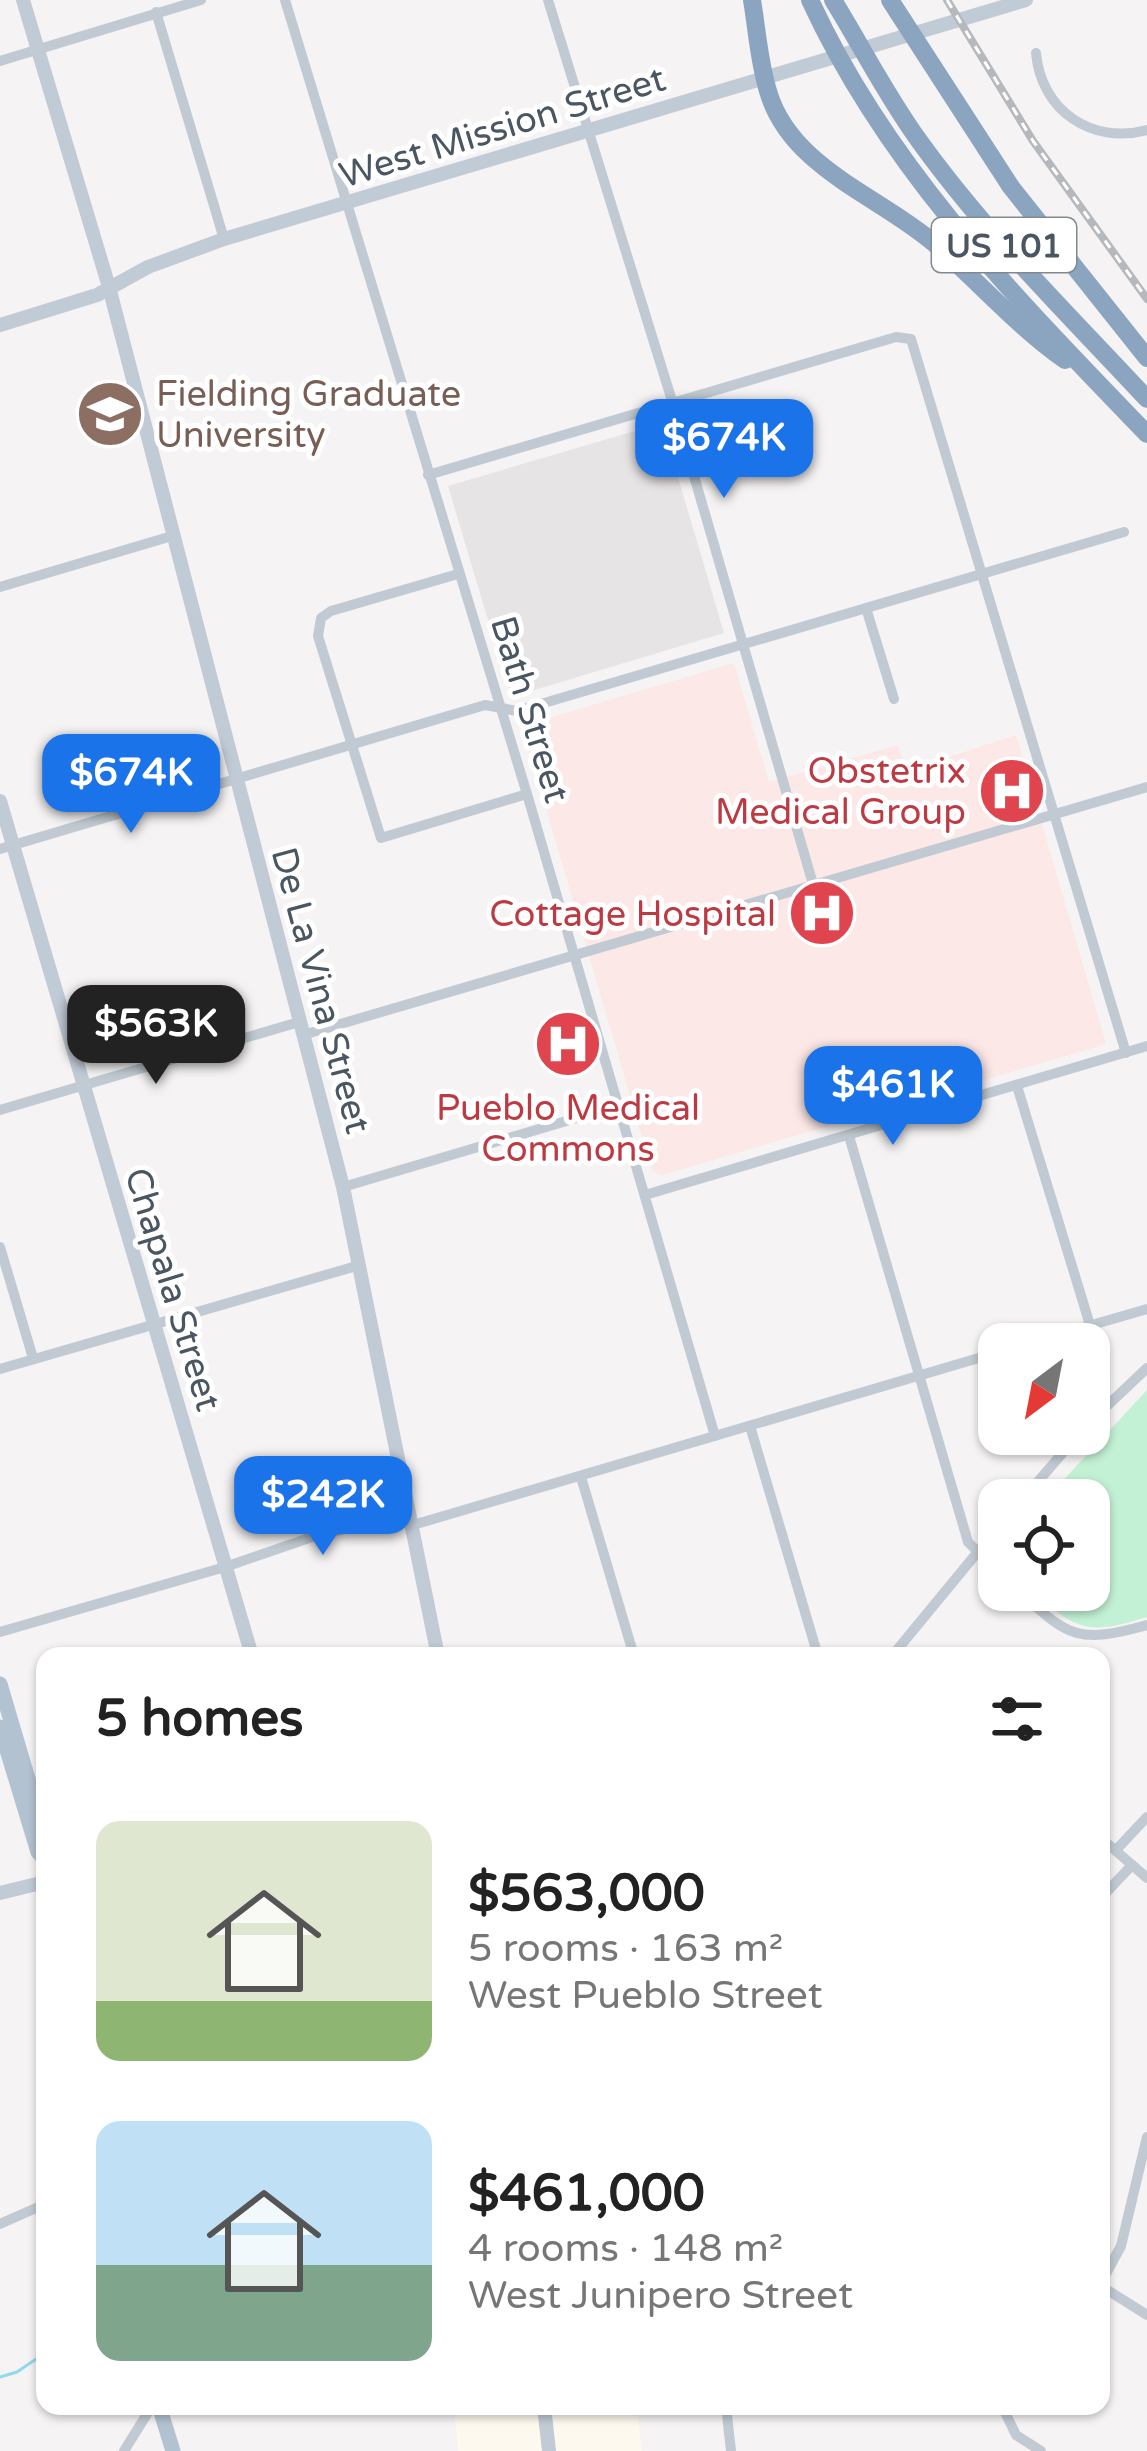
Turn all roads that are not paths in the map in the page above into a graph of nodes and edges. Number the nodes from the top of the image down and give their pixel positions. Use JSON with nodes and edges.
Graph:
{"nodes":[{"id":1,"x":23,"y":0,"type":"edge"},
{"id":2,"x":201,"y":0,"type":"edge"},
{"id":3,"x":284,"y":0,"type":"edge"},
{"id":4,"x":548,"y":0,"type":"edge"},
{"id":5,"x":752,"y":0,"type":"edge"},
{"id":6,"x":810,"y":0,"type":"edge"},
{"id":7,"x":833,"y":0,"type":"edge"},
{"id":8,"x":890,"y":0,"type":"edge"},
{"id":9,"x":1026,"y":0,"type":"edge"},
{"id":10,"x":156,"y":12,"type":"junction"},
{"id":11,"x":913,"y":34,"type":"junction"},
{"id":12,"x":37,"y":51,"type":"junction"},
{"id":13,"x":1036,"y":53,"type":"dead end"},
{"id":14,"x":0,"y":61,"type":"edge"},
{"id":15,"x":765,"y":78,"type":"junction"},
{"id":16,"x":1147,"y":130,"type":"edge"},
{"id":17,"x":587,"y":132,"type":"junction"},
{"id":18,"x":344,"y":204,"type":"junction"},
{"id":19,"x":224,"y":239,"type":"junction"},
{"id":20,"x":109,"y":287,"type":"junction"},
{"id":21,"x":0,"y":325,"type":"edge"},
{"id":22,"x":1147,"y":358,"type":"edge"},
{"id":23,"x":1099,"y":384,"type":"junction"},
{"id":24,"x":1147,"y":399,"type":"edge"},
{"id":25,"x":673,"y":404,"type":"junction"},
{"id":26,"x":1147,"y":434,"type":"edge"},
{"id":27,"x":428,"y":475,"type":"junction"},
{"id":28,"x":1124,"y":532,"type":"dead end"},
{"id":29,"x":172,"y":536,"type":"junction"},
{"id":30,"x":458,"y":574,"type":"junction"},
{"id":31,"x":984,"y":574,"type":"junction"},
{"id":32,"x":0,"y":587,"type":"edge"},
{"id":33,"x":866,"y":608,"type":"junction"},
{"id":34,"x":743,"y":644,"type":"junction"},
{"id":35,"x":894,"y":699,"type":"dead end"},
{"id":36,"x":500,"y":709,"type":"junction"},
{"id":37,"x":350,"y":746,"type":"junction"},
{"id":38,"x":236,"y":780,"type":"junction"},
{"id":39,"x":1147,"y":788,"type":"edge"},
{"id":40,"x":527,"y":794,"type":"junction"},
{"id":41,"x":0,"y":801,"type":"edge"},
{"id":42,"x":1054,"y":814,"type":"junction"},
{"id":43,"x":6,"y":847,"type":"edge"},
{"id":44,"x":813,"y":884,"type":"junction"},
{"id":45,"x":574,"y":954,"type":"junction"},
{"id":46,"x":301,"y":1028,"type":"junction"},
{"id":47,"x":1147,"y":1046,"type":"edge"},
{"id":48,"x":1126,"y":1052,"type":"junction"},
{"id":49,"x":82,"y":1084,"type":"junction"},
{"id":50,"x":1017,"y":1086,"type":"junction"},
{"id":51,"x":617,"y":1106,"type":"junction"},
{"id":52,"x":0,"y":1110,"type":"edge"},
{"id":53,"x":849,"y":1136,"type":"junction"},
{"id":54,"x":343,"y":1186,"type":"junction"},
{"id":55,"x":645,"y":1195,"type":"junction"},
{"id":56,"x":0,"y":1247,"type":"edge"},
{"id":57,"x":360,"y":1264,"type":"junction"},
{"id":58,"x":1147,"y":1309,"type":"edge"},
{"id":59,"x":153,"y":1323,"type":"junction"},
{"id":60,"x":1089,"y":1323,"type":"edge"},
{"id":61,"x":1097,"y":1323,"type":"edge"},
{"id":62,"x":33,"y":1358,"type":"junction"},
{"id":63,"x":978,"y":1358,"type":"edge"},
{"id":64,"x":1147,"y":1368,"type":"edge"},
{"id":65,"x":0,"y":1370,"type":"edge"},
{"id":66,"x":921,"y":1376,"type":"junction"},
{"id":67,"x":1110,"y":1403,"type":"edge"},
{"id":68,"x":750,"y":1426,"type":"junction"},
{"id":69,"x":715,"y":1436,"type":"junction"},
{"id":70,"x":1061,"y":1455,"type":"edge"},
{"id":71,"x":581,"y":1477,"type":"junction"},
{"id":72,"x":1040,"y":1479,"type":"edge"},
{"id":73,"x":412,"y":1519,"type":"junction"},
{"id":74,"x":978,"y":1549,"type":"edge"},
{"id":75,"x":975,"y":1552,"type":"junction"},
{"id":76,"x":978,"y":1555,"type":"edge"},
{"id":77,"x":225,"y":1567,"type":"junction"},
{"id":78,"x":1042,"y":1611,"type":"edge"},
{"id":79,"x":1147,"y":1625,"type":"edge"},
{"id":80,"x":0,"y":1632,"type":"edge"},
{"id":81,"x":249,"y":1647,"type":"edge"},
{"id":82,"x":436,"y":1647,"type":"edge"},
{"id":83,"x":631,"y":1647,"type":"edge"},
{"id":84,"x":816,"y":1647,"type":"edge"},
{"id":85,"x":899,"y":1647,"type":"edge"},
{"id":86,"x":0,"y":1684,"type":"edge"},
{"id":87,"x":0,"y":1727,"type":"edge"},
{"id":88,"x":36,"y":1806,"type":"edge"},
{"id":89,"x":1147,"y":1817,"type":"edge"},
{"id":90,"x":36,"y":1845,"type":"edge"},
{"id":91,"x":1110,"y":1845,"type":"edge"},
{"id":92,"x":1116,"y":1850,"type":"junction"},
{"id":93,"x":1132,"y":1864,"type":"junction"},
{"id":94,"x":1147,"y":1878,"type":"edge"},
{"id":95,"x":36,"y":1884,"type":"edge"},
{"id":96,"x":1110,"y":1888,"type":"edge"},
{"id":97,"x":0,"y":1893,"type":"edge"},
{"id":98,"x":1147,"y":2138,"type":"edge"},
{"id":99,"x":36,"y":2208,"type":"edge"},
{"id":100,"x":0,"y":2224,"type":"edge"},
{"id":101,"x":1110,"y":2267,"type":"edge"},
{"id":102,"x":1110,"y":2290,"type":"edge"},
{"id":103,"x":1147,"y":2315,"type":"edge"},
{"id":104,"x":150,"y":2415,"type":"edge"},
{"id":105,"x":159,"y":2415,"type":"edge"},
{"id":106,"x":545,"y":2415,"type":"edge"},
{"id":107,"x":727,"y":2415,"type":"edge"},
{"id":108,"x":1006,"y":2415,"type":"edge"},
{"id":109,"x":1016,"y":2435,"type":"junction"},
{"id":110,"x":124,"y":2451,"type":"edge"},
{"id":111,"x":173,"y":2451,"type":"edge"},
{"id":112,"x":549,"y":2451,"type":"edge"},
{"id":113,"x":731,"y":2451,"type":"edge"},
{"id":114,"x":1025,"y":2451,"type":"edge"},
{"id":115,"x":1040,"y":2451,"type":"edge"}],
"edges":[{"from":1,"to":12,"type":"street","name":"De La Vina Street"},
{"from":2,"to":10,"type":"street"},
{"from":3,"to":18,"type":"street","name":"Bath Street"},
{"from":4,"to":17,"type":"street"},
{"from":5,"to":15,"type":"highway"},
{"from":6,"to":23,"type":"highway","number":"US 101"},
{"from":7,"to":24,"type":"highway","number":"US 101"},
{"from":8,"to":11,"type":"highway"},
{"from":9,"to":11,"type":"street","name":"West Mission Street"},
{"from":10,"to":12,"type":"street"},
{"from":10,"to":19,"type":"street"},
{"from":11,"to":15,"type":"street","name":"West Mission Street"},
{"from":11,"to":22,"type":"highway"},
{"from":12,"to":14,"type":"street"},
{"from":12,"to":20,"type":"street","name":"De La Vina Street"},
{"from":13,"to":16,"type":"street"},
{"from":15,"to":17,"type":"street","name":"West Mission Street"},
{"from":15,"to":23,"type":"highway"},
{"from":17,"to":18,"type":"street","name":"West Mission Street"},
{"from":17,"to":25,"type":"street"},
{"from":18,"to":19,"type":"street","name":"West Mission Street"},
{"from":18,"to":27,"type":"street","name":"Bath Street"},
{"from":19,"to":20,"type":"street","name":"West Mission Street"},
{"from":20,"to":21,"type":"street","name":"West Mission Street"},
{"from":20,"to":29,"type":"street","name":"De La Vina Street"},
{"from":23,"to":26,"type":"highway","number":"US 101"},
{"from":25,"to":27,"type":"street"},
{"from":25,"to":31,"type":"street"},
{"from":25,"to":34,"type":"street"},
{"from":27,"to":30,"type":"street","name":"Bath Street"},
{"from":28,"to":31,"type":"street"},
{"from":29,"to":32,"type":"street"},
{"from":29,"to":38,"type":"street","name":"De La Vina Street"},
{"from":30,"to":36,"type":"street","name":"Bath Street"},
{"from":30,"to":37,"type":"street"},
{"from":31,"to":33,"type":"street"},
{"from":31,"to":42,"type":"street"},
{"from":33,"to":34,"type":"street"},
{"from":33,"to":35,"type":"street"},
{"from":34,"to":36,"type":"street"},
{"from":34,"to":44,"type":"street"},
{"from":36,"to":37,"type":"street"},
{"from":36,"to":40,"type":"street","name":"Bath Street"},
{"from":37,"to":38,"type":"street"},
{"from":37,"to":40,"type":"street"},
{"from":38,"to":43,"type":"street"},
{"from":38,"to":46,"type":"street","name":"De La Vina Street"},
{"from":39,"to":42,"type":"street"},
{"from":40,"to":45,"type":"street","name":"Bath Street"},
{"from":41,"to":43,"type":"street","name":"Chapala Street"},
{"from":42,"to":44,"type":"street"},
{"from":42,"to":48,"type":"street"},
{"from":43,"to":49,"type":"street","name":"Chapala Street"},
{"from":44,"to":45,"type":"street"},
{"from":45,"to":46,"type":"street"},
{"from":45,"to":51,"type":"street","name":"Bath Street"},
{"from":46,"to":49,"type":"street"},
{"from":46,"to":54,"type":"street","name":"De La Vina Street"},
{"from":47,"to":48,"type":"street"},
{"from":48,"to":50,"type":"street"},
{"from":49,"to":52,"type":"street"},
{"from":49,"to":59,"type":"street","name":"Chapala Street"},
{"from":50,"to":53,"type":"street"},
{"from":50,"to":60,"type":"street"},
{"from":51,"to":54,"type":"street"},
{"from":51,"to":55,"type":"street","name":"Bath Street"},
{"from":53,"to":55,"type":"street"},
{"from":53,"to":66,"type":"street"},
{"from":54,"to":57,"type":"street","name":"De La Vina Street"},
{"from":55,"to":69,"type":"street","name":"Bath Street"},
{"from":56,"to":62,"type":"street"},
{"from":57,"to":59,"type":"street"},
{"from":57,"to":73,"type":"street","name":"De La Vina Street"},
{"from":58,"to":61,"type":"street"},
{"from":59,"to":62,"type":"street"},
{"from":59,"to":77,"type":"street","name":"Chapala Street"},
{"from":62,"to":65,"type":"street"},
{"from":63,"to":66,"type":"street"},
{"from":64,"to":67,"type":"street"},
{"from":66,"to":68,"type":"street"},
{"from":66,"to":75,"type":"street"},
{"from":68,"to":69,"type":"street"},
{"from":68,"to":84,"type":"street"},
{"from":69,"to":71,"type":"street"},
{"from":70,"to":72,"type":"street"},
{"from":71,"to":73,"type":"street"},
{"from":71,"to":83,"type":"street"},
{"from":73,"to":77,"type":"street"},
{"from":73,"to":82,"type":"street","name":"De La Vina Street"},
{"from":74,"to":75,"type":"street"},
{"from":75,"to":76,"type":"street"},
{"from":75,"to":85,"type":"street"},
{"from":77,"to":80,"type":"street"},
{"from":77,"to":81,"type":"street","name":"Chapala Street"},
{"from":78,"to":79,"type":"street"},
{"from":86,"to":88,"type":"main road"},
{"from":87,"to":90,"type":"main road"},
{"from":89,"to":92,"type":"street"},
{"from":91,"to":92,"type":"street"},
{"from":92,"to":93,"type":"street"},
{"from":93,"to":94,"type":"street"},
{"from":93,"to":96,"type":"street"},
{"from":95,"to":97,"type":"street"},
{"from":98,"to":101,"type":"street"},
{"from":99,"to":100,"type":"street"},
{"from":102,"to":103,"type":"street"},
{"from":104,"to":110,"type":"street"},
{"from":105,"to":111,"type":"main road"},
{"from":106,"to":112,"type":"street"},
{"from":107,"to":113,"type":"street"},
{"from":108,"to":109,"type":"street"},
{"from":109,"to":114,"type":"street"},
{"from":109,"to":115,"type":"street"}]}
